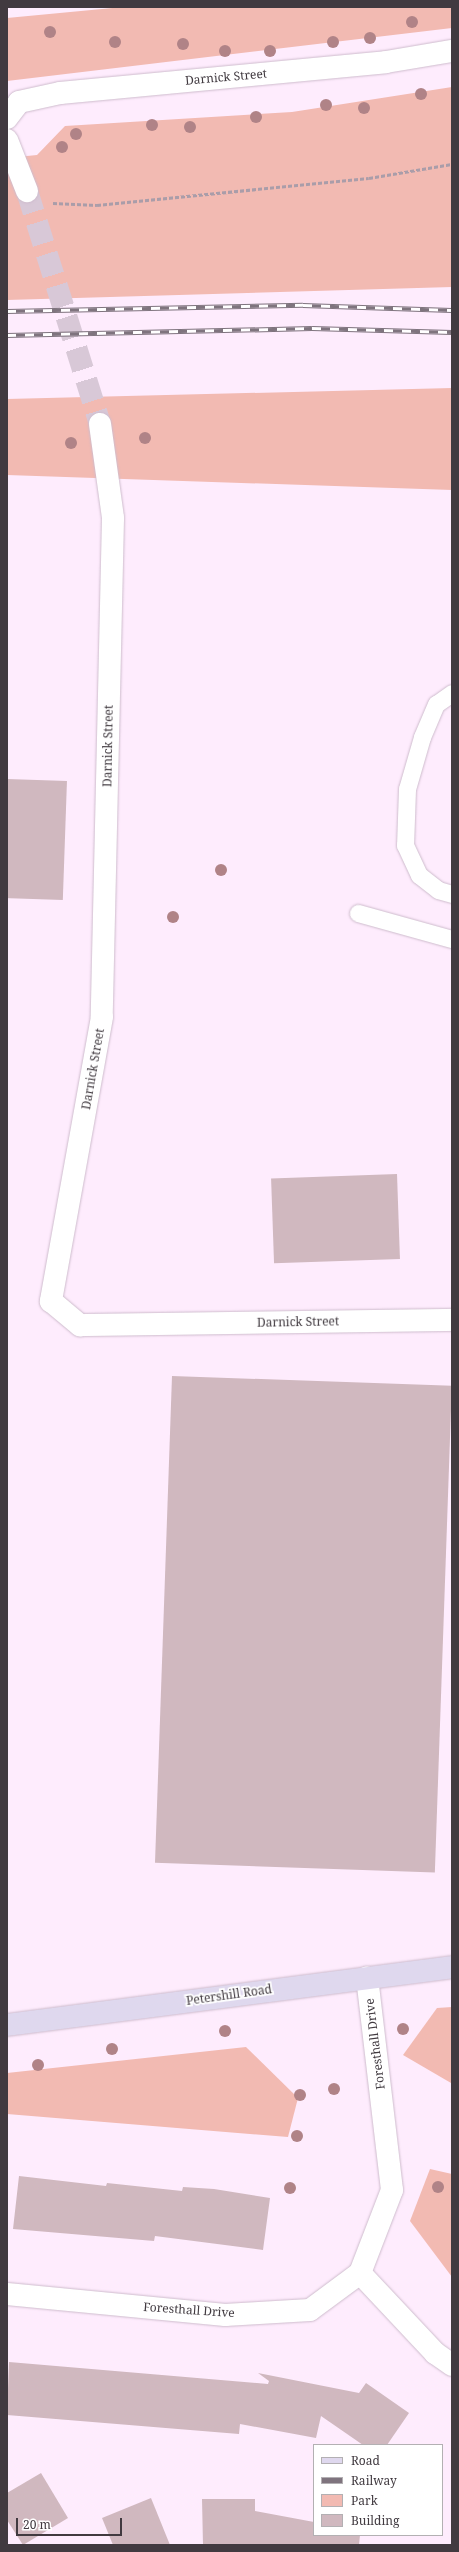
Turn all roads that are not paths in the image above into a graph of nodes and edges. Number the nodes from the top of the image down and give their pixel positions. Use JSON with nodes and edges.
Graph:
{"nodes":[{"id":1,"x":452,"y":51,"type":"edge"},
{"id":2,"x":7,"y":118,"type":"edge"},
{"id":3,"x":7,"y":140,"type":"edge"},
{"id":4,"x":36,"y":196,"type":"tunnel mouth"},
{"id":5,"x":100,"y":424,"type":"tunnel mouth"},
{"id":6,"x":452,"y":693,"type":"edge"},
{"id":7,"x":452,"y":894,"type":"edge"},
{"id":8,"x":358,"y":913,"type":"dead end"},
{"id":9,"x":452,"y":939,"type":"edge"},
{"id":10,"x":452,"y":1320,"type":"edge"},
{"id":11,"x":452,"y":1967,"type":"edge"},
{"id":12,"x":367,"y":1977,"type":"junction"},
{"id":13,"x":7,"y":2025,"type":"edge"},
{"id":14,"x":360,"y":2273,"type":"junction"},
{"id":15,"x":7,"y":2294,"type":"edge"},
{"id":16,"x":452,"y":2365,"type":"edge"}],
"edges":[{"from":1,"to":2,"type":"street","name":"Darnick Street"},
{"from":3,"to":4,"type":"street"},
{"from":5,"to":10,"type":"street","name":"Darnick Street"},
{"from":6,"to":7,"type":"lane"},
{"from":8,"to":9,"type":"lane"},
{"from":11,"to":12,"type":"street","name":"Petershill Road"},
{"from":12,"to":13,"type":"street","name":"Petershill Road"},
{"from":12,"to":14,"type":"street","name":"Foresthall Drive"},
{"from":14,"to":15,"type":"street","name":"Foresthall Drive"},
{"from":14,"to":16,"type":"street"}]}
